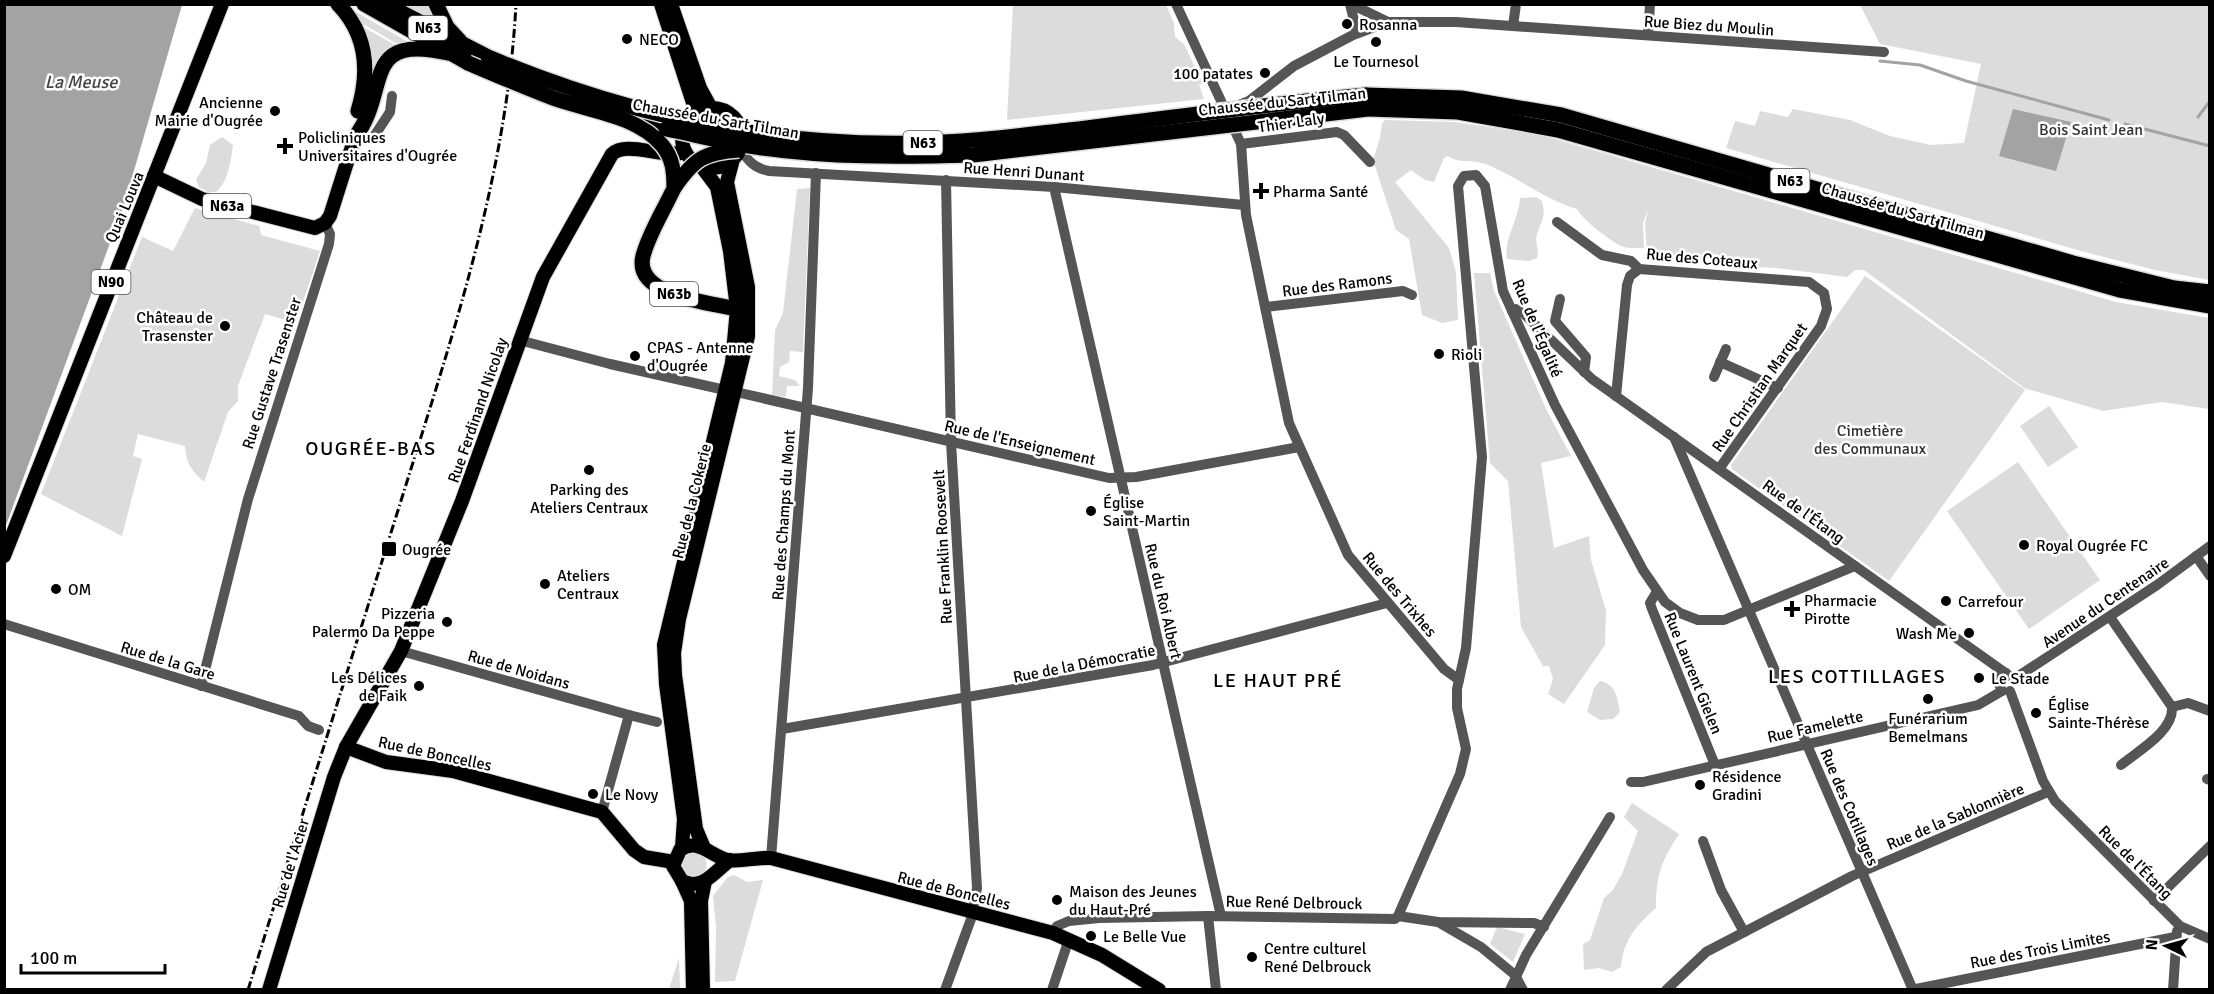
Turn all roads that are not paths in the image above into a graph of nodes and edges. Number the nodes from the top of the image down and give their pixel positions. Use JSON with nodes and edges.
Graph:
{"nodes":[{"id":1,"x":222,"y":4,"type":"edge"},
{"id":2,"x":338,"y":4,"type":"edge"},
{"id":3,"x":364,"y":4,"type":"edge"},
{"id":4,"x":385,"y":4,"type":"edge"},
{"id":5,"x":436,"y":4,"type":"edge"},
{"id":6,"x":661,"y":4,"type":"edge"},
{"id":7,"x":671,"y":4,"type":"edge"},
{"id":8,"x":1176,"y":4,"type":"edge"},
{"id":9,"x":1350,"y":4,"type":"edge"},
{"id":10,"x":1516,"y":4,"type":"edge"},
{"id":11,"x":1650,"y":4,"type":"edge"},
{"id":12,"x":1388,"y":22,"type":"junction"},
{"id":13,"x":1513,"y":26,"type":"junction"},
{"id":14,"x":1357,"y":33,"type":"junction"},
{"id":15,"x":1648,"y":35,"type":"junction"},
{"id":16,"x":1884,"y":52,"type":"dead end"},
{"id":17,"x":448,"y":53,"type":"junction"},
{"id":18,"x":469,"y":57,"type":"junction"},
{"id":19,"x":392,"y":96,"type":"dead end"},
{"id":20,"x":1367,"y":102,"type":"junction"},
{"id":21,"x":1224,"y":107,"type":"junction"},
{"id":22,"x":711,"y":108,"type":"junction"},
{"id":23,"x":696,"y":112,"type":"junction"},
{"id":24,"x":634,"y":123,"type":"junction"},
{"id":25,"x":355,"y":137,"type":"junction"},
{"id":26,"x":1240,"y":144,"type":"junction"},
{"id":27,"x":747,"y":148,"type":"junction"},
{"id":28,"x":685,"y":152,"type":"junction"},
{"id":29,"x":1370,"y":162,"type":"dead end"},
{"id":30,"x":732,"y":163,"type":"junction"},
{"id":31,"x":702,"y":167,"type":"junction"},
{"id":32,"x":816,"y":173,"type":"junction"},
{"id":33,"x":154,"y":176,"type":"junction"},
{"id":34,"x":946,"y":180,"type":"junction"},
{"id":35,"x":1054,"y":187,"type":"junction"},
{"id":36,"x":674,"y":188,"type":"junction"},
{"id":37,"x":1244,"y":205,"type":"junction"},
{"id":38,"x":1557,"y":222,"type":"dead end"},
{"id":39,"x":325,"y":223,"type":"junction"},
{"id":40,"x":1639,"y":269,"type":"junction"},
{"id":41,"x":1821,"y":288,"type":"joint"},
{"id":42,"x":2210,"y":292,"type":"edge"},
{"id":43,"x":1412,"y":295,"type":"dead end"},
{"id":44,"x":1560,"y":299,"type":"dead end"},
{"id":45,"x":2210,"y":306,"type":"edge"},
{"id":46,"x":1264,"y":307,"type":"junction"},
{"id":47,"x":737,"y":309,"type":"junction"},
{"id":48,"x":1512,"y":311,"type":"junction"},
{"id":49,"x":519,"y":340,"type":"junction"},
{"id":50,"x":1726,"y":349,"type":"dead end"},
{"id":51,"x":1720,"y":362,"type":"junction"},
{"id":52,"x":1584,"y":372,"type":"junction"},
{"id":53,"x":1714,"y":377,"type":"dead end"},
{"id":54,"x":1778,"y":388,"type":"junction"},
{"id":55,"x":730,"y":391,"type":"junction"},
{"id":56,"x":1616,"y":396,"type":"junction"},
{"id":57,"x":806,"y":408,"type":"junction"},
{"id":58,"x":1674,"y":437,"type":"junction"},
{"id":59,"x":951,"y":442,"type":"junction"},
{"id":60,"x":1299,"y":447,"type":"junction"},
{"id":61,"x":1719,"y":469,"type":"junction"},
{"id":62,"x":1121,"y":479,"type":"junction"},
{"id":63,"x":2210,"y":546,"type":"edge"},
{"id":64,"x":4,"y":556,"type":"edge"},
{"id":65,"x":2196,"y":556,"type":"junction"},
{"id":66,"x":1854,"y":566,"type":"junction"},
{"id":67,"x":2210,"y":576,"type":"edge"},
{"id":68,"x":1656,"y":593,"type":"junction"},
{"id":69,"x":1387,"y":603,"type":"junction"},
{"id":70,"x":1748,"y":611,"type":"junction"},
{"id":71,"x":2110,"y":617,"type":"junction"},
{"id":72,"x":4,"y":624,"type":"edge"},
{"id":73,"x":401,"y":651,"type":"junction"},
{"id":74,"x":1162,"y":663,"type":"junction"},
{"id":75,"x":2010,"y":676,"type":"junction"},
{"id":76,"x":1459,"y":680,"type":"junction"},
{"id":77,"x":201,"y":686,"type":"junction"},
{"id":78,"x":2006,"y":691,"type":"junction"},
{"id":79,"x":966,"y":700,"type":"junction"},
{"id":80,"x":2172,"y":707,"type":"junction"},
{"id":81,"x":2210,"y":711,"type":"edge"},
{"id":82,"x":629,"y":715,"type":"junction"},
{"id":83,"x":657,"y":722,"type":"dead end"},
{"id":84,"x":782,"y":729,"type":"junction"},
{"id":85,"x":319,"y":730,"type":"dead end"},
{"id":86,"x":1806,"y":743,"type":"junction"},
{"id":87,"x":346,"y":747,"type":"junction"},
{"id":88,"x":1715,"y":765,"type":"junction"},
{"id":89,"x":2121,"y":765,"type":"dead end"},
{"id":90,"x":1631,"y":782,"type":"dead end"},
{"id":91,"x":2048,"y":792,"type":"junction"},
{"id":92,"x":602,"y":812,"type":"junction"},
{"id":93,"x":1610,"y":817,"type":"dead end"},
{"id":94,"x":1703,"y":841,"type":"dead end"},
{"id":95,"x":2210,"y":846,"type":"edge"},
{"id":96,"x":682,"y":848,"type":"junction"},
{"id":97,"x":706,"y":849,"type":"junction"},
{"id":98,"x":771,"y":858,"type":"junction"},
{"id":99,"x":730,"y":860,"type":"junction"},
{"id":100,"x":674,"y":862,"type":"junction"},
{"id":101,"x":1861,"y":872,"type":"junction"},
{"id":102,"x":709,"y":877,"type":"junction"},
{"id":103,"x":682,"y":881,"type":"junction"},
{"id":104,"x":2154,"y":901,"type":"junction"},
{"id":105,"x":973,"y":912,"type":"junction"},
{"id":106,"x":1208,"y":916,"type":"junction"},
{"id":107,"x":1221,"y":916,"type":"junction"},
{"id":108,"x":1397,"y":917,"type":"junction"},
{"id":109,"x":1438,"y":922,"type":"junction"},
{"id":110,"x":2180,"y":926,"type":"junction"},
{"id":111,"x":1544,"y":927,"type":"junction"},
{"id":112,"x":1744,"y":932,"type":"junction"},
{"id":113,"x":1053,"y":933,"type":"junction"},
{"id":114,"x":2175,"y":937,"type":"junction"},
{"id":115,"x":1069,"y":939,"type":"junction"},
{"id":116,"x":2210,"y":939,"type":"edge"},
{"id":117,"x":1515,"y":975,"type":"junction"},
{"id":118,"x":1913,"y":989,"type":"edge"},
{"id":119,"x":269,"y":990,"type":"edge"},
{"id":120,"x":693,"y":990,"type":"edge"},
{"id":121,"x":703,"y":990,"type":"edge"},
{"id":122,"x":945,"y":990,"type":"edge"},
{"id":123,"x":1052,"y":990,"type":"edge"},
{"id":124,"x":1159,"y":990,"type":"edge"},
{"id":125,"x":1216,"y":990,"type":"edge"},
{"id":126,"x":1509,"y":990,"type":"edge"},
{"id":127,"x":1522,"y":990,"type":"edge"},
{"id":128,"x":1666,"y":990,"type":"edge"},
{"id":129,"x":2173,"y":990,"type":"edge"}],
"edges":[{"from":1,"to":33,"type":"main road","name":"Quai Louva","number":"N90"},
{"from":2,"to":25,"type":"highway"},
{"from":3,"to":17,"type":"highway","name":"Chaussée du Sart Tilman","number":"N63"},
{"from":4,"to":18,"type":"highway","name":"Chaussée du Sart Tilman","number":"N63"},
{"from":5,"to":18,"type":"highway"},
{"from":6,"to":23,"type":"main road"},
{"from":7,"to":22,"type":"main road"},
{"from":8,"to":21,"type":"street"},
{"from":9,"to":12,"type":"street"},
{"from":9,"to":14,"type":"street"},
{"from":10,"to":13,"type":"street"},
{"from":11,"to":15,"type":"street"},
{"from":12,"to":13,"type":"street","name":"Rue Biez du Moulin"},
{"from":12,"to":14,"type":"street","name":"Rue Biez du Moulin"},
{"from":13,"to":15,"type":"street","name":"Rue Biez du Moulin"},
{"from":14,"to":21,"type":"street","name":"Rue Biez du Moulin"},
{"from":15,"to":16,"type":"street","name":"Rue Biez du Moulin"},
{"from":17,"to":18,"type":"highway","name":"Chaussée du Sart Tilman","number":"N63"},
{"from":17,"to":25,"type":"highway"},
{"from":18,"to":20,"type":"highway","name":"Chaussée du Sart Tilman","number":"N63","bridge":true},
{"from":18,"to":24,"type":"highway","name":"Chaussée du Sart Tilman","number":"N63","bridge":true},
{"from":19,"to":25,"type":"street"},
{"from":20,"to":27,"type":"highway","name":"Chaussée du Sart Tilman","number":"N63","bridge":true},
{"from":20,"to":42,"type":"highway","name":"Chaussée du Sart Tilman","number":"N63"},
{"from":20,"to":45,"type":"highway","name":"Chaussée du Sart Tilman","number":"N63"},
{"from":21,"to":26,"type":"street"},
{"from":22,"to":23,"type":"main road"},
{"from":22,"to":27,"type":"main road"},
{"from":23,"to":28,"type":"main road"},
{"from":24,"to":27,"type":"highway","name":"Chaussée du Sart Tilman","number":"N63","bridge":true},
{"from":24,"to":36,"type":"highway","bridge":true},
{"from":25,"to":39,"type":"main road","name":"Rue Gustave Trasenster"},
{"from":26,"to":29,"type":"street","name":"Thier Laly"},
{"from":26,"to":37,"type":"street"},
{"from":27,"to":30,"type":"main road"},
{"from":27,"to":32,"type":"street","name":"Rue Henri Dunant"},
{"from":27,"to":36,"type":"highway","bridge":true},
{"from":28,"to":31,"type":"main road","name":"Rue de la Cokerie"},
{"from":28,"to":49,"type":"main road","name":"Rue Ferdinand Nicolay"},
{"from":30,"to":31,"type":"main road"},
{"from":30,"to":55,"type":"main road","name":"Rue de la Cokerie"},
{"from":31,"to":47,"type":"main road","name":"Rue de la Cokerie"},
{"from":32,"to":34,"type":"street","name":"Rue Henri Dunant"},
{"from":32,"to":57,"type":"street","name":"Rue des Champs du Mont"},
{"from":33,"to":39,"type":"main road","number":"N63a"},
{"from":33,"to":64,"type":"main road","name":"Quai Louva","number":"N90"},
{"from":34,"to":35,"type":"street","name":"Rue Henri Dunant"},
{"from":34,"to":59,"type":"street","name":"Rue Franklin Roosevelt"},
{"from":35,"to":37,"type":"street","name":"Rue Henri Dunant"},
{"from":35,"to":62,"type":"street","name":"Rue du Roi Albert"},
{"from":36,"to":47,"type":"highway","number":"N63b"},
{"from":37,"to":46,"type":"street","name":"Rue des Trixhes"},
{"from":38,"to":40,"type":"street","name":"Rue des Coteaux"},
{"from":39,"to":77,"type":"street","name":"Rue Gustave Trasenster"},
{"from":40,"to":41,"type":"street","name":"Rue des Coteaux"},
{"from":40,"to":56,"type":"street"},
{"from":41,"to":54,"type":"street","name":"Rue Christian Marquet"},
{"from":43,"to":46,"type":"street","name":"Rue des Ramons"},
{"from":44,"to":52,"type":"street"},
{"from":46,"to":60,"type":"street","name":"Rue des Trixhes"},
{"from":47,"to":55,"type":"main road","name":"Rue de la Cokerie"},
{"from":48,"to":52,"type":"street","name":"Rue de l'Étang"},
{"from":48,"to":68,"type":"street","name":"Rue de l'Égalité"},
{"from":48,"to":76,"type":"street","name":"Rue de l'Égalité"},
{"from":49,"to":55,"type":"street","name":"Rue de l'Enseignement"},
{"from":49,"to":73,"type":"main road","name":"Rue Ferdinand Nicolay"},
{"from":50,"to":51,"type":"street"},
{"from":51,"to":53,"type":"street"},
{"from":51,"to":54,"type":"street"},
{"from":52,"to":56,"type":"street","name":"Rue de l'Étang"},
{"from":54,"to":61,"type":"street","name":"Rue Christian Marquet"},
{"from":55,"to":57,"type":"street","name":"Rue de l'Enseignement"},
{"from":55,"to":96,"type":"main road","name":"Rue de la Cokerie"},
{"from":55,"to":97,"type":"main road","name":"Rue de la Cokerie"},
{"from":56,"to":58,"type":"street","name":"Rue de l'Étang"},
{"from":57,"to":59,"type":"street","name":"Rue de l'Enseignement"},
{"from":57,"to":84,"type":"street","name":"Rue des Champs du Mont"},
{"from":58,"to":61,"type":"street","name":"Rue de l'Étang"},
{"from":58,"to":70,"type":"street","name":"Rue des Cotillages"},
{"from":59,"to":62,"type":"street","name":"Rue de l'Enseignement"},
{"from":59,"to":79,"type":"street","name":"Rue Franklin Roosevelt"},
{"from":60,"to":62,"type":"street","name":"Rue de l'Enseignement"},
{"from":60,"to":69,"type":"street","name":"Rue des Trixhes"},
{"from":61,"to":66,"type":"street","name":"Rue de l'Étang"},
{"from":62,"to":74,"type":"street","name":"Rue du Roi Albert"},
{"from":63,"to":65,"type":"street","name":"Avenue du Centenaire"},
{"from":65,"to":67,"type":"street"},
{"from":65,"to":71,"type":"street","name":"Avenue du Centenaire"},
{"from":66,"to":70,"type":"street","name":"Rue de l'Égalité"},
{"from":66,"to":75,"type":"street","name":"Rue de l'Étang"},
{"from":68,"to":70,"type":"street","name":"Rue de l'Égalité"},
{"from":68,"to":88,"type":"street","name":"Rue Laurent Gielen"},
{"from":69,"to":74,"type":"street","name":"Rue de la Démocratie"},
{"from":69,"to":76,"type":"street","name":"Rue des Trixhes"},
{"from":70,"to":86,"type":"street","name":"Rue des Cotillages"},
{"from":71,"to":75,"type":"street","name":"Avenue du Centenaire"},
{"from":71,"to":80,"type":"street"},
{"from":72,"to":77,"type":"street","name":"Rue de la Gare"},
{"from":73,"to":82,"type":"street","name":"Rue de Noidans"},
{"from":73,"to":87,"type":"main road","name":"Rue Ferdinand Nicolay"},
{"from":74,"to":79,"type":"street","name":"Rue de la Démocratie"},
{"from":74,"to":107,"type":"street","name":"Rue du Roi Albert"},
{"from":75,"to":78,"type":"street"},
{"from":75,"to":78,"type":"street"},
{"from":76,"to":108,"type":"street"},
{"from":77,"to":85,"type":"street","name":"Rue de la Gare"},
{"from":78,"to":86,"type":"street","name":"Rue Famelette"},
{"from":78,"to":91,"type":"street","name":"Rue de l'Étang"},
{"from":79,"to":84,"type":"street","name":"Rue de la Démocratie"},
{"from":79,"to":105,"type":"street","name":"Rue Franklin Roosevelt"},
{"from":80,"to":81,"type":"street"},
{"from":80,"to":89,"type":"street"},
{"from":82,"to":83,"type":"street","name":"Rue de Noidans"},
{"from":82,"to":92,"type":"street"},
{"from":84,"to":98,"type":"street","name":"Rue des Champs du Mont"},
{"from":86,"to":88,"type":"street","name":"Rue Famelette"},
{"from":86,"to":101,"type":"street","name":"Rue des Cotillages"},
{"from":87,"to":92,"type":"main road","name":"Rue de Boncelles"},
{"from":87,"to":119,"type":"main road","name":"Rue de l'Acier"},
{"from":88,"to":90,"type":"street","name":"Rue Famelette"},
{"from":91,"to":101,"type":"street","name":"Rue de la Sablonnière"},
{"from":91,"to":104,"type":"street","name":"Rue de l'Étang"},
{"from":92,"to":100,"type":"main road"},
{"from":93,"to":111,"type":"street"},
{"from":94,"to":112,"type":"street"},
{"from":95,"to":104,"type":"street"},
{"from":96,"to":97,"type":"main road","name":"Rue de Boncelles"},
{"from":96,"to":100,"type":"main road"},
{"from":97,"to":99,"type":"main road","name":"Rue de Boncelles"},
{"from":97,"to":102,"type":"main road"},
{"from":98,"to":99,"type":"main road","name":"Rue de Boncelles"},
{"from":98,"to":105,"type":"main road","name":"Rue de Boncelles"},
{"from":99,"to":102,"type":"main road"},
{"from":100,"to":103,"type":"main road"},
{"from":101,"to":112,"type":"street","name":"Rue de la Sablonnière"},
{"from":101,"to":118,"type":"street","name":"Rue des Cotillages"},
{"from":102,"to":103,"type":"main road"},
{"from":102,"to":121,"type":"main road"},
{"from":103,"to":120,"type":"main road"},
{"from":104,"to":110,"type":"street","name":"Rue de l'Étang"},
{"from":105,"to":113,"type":"main road","name":"Rue de Boncelles"},
{"from":105,"to":122,"type":"street","name":"Rue Franklin Roosevelt"},
{"from":106,"to":107,"type":"street","name":"Rue René Delbrouck"},
{"from":106,"to":113,"type":"street","name":"Rue René Delbrouck"},
{"from":106,"to":125,"type":"street"},
{"from":107,"to":108,"type":"street","name":"Rue René Delbrouck"},
{"from":108,"to":109,"type":"street","name":"Rue René Delbrouck"},
{"from":109,"to":111,"type":"street"},
{"from":109,"to":117,"type":"street"},
{"from":110,"to":114,"type":"street"},
{"from":110,"to":116,"type":"street"},
{"from":111,"to":117,"type":"street"},
{"from":112,"to":128,"type":"street","name":"Rue de la Sablonnière"},
{"from":113,"to":115,"type":"main road","name":"Rue de Boncelles"},
{"from":114,"to":118,"type":"street","name":"Rue des Trois Limites"},
{"from":114,"to":129,"type":"street"},
{"from":115,"to":123,"type":"street"},
{"from":115,"to":124,"type":"main road","name":"Rue de Boncelles"},
{"from":117,"to":126,"type":"street"},
{"from":117,"to":127,"type":"street"}]}
